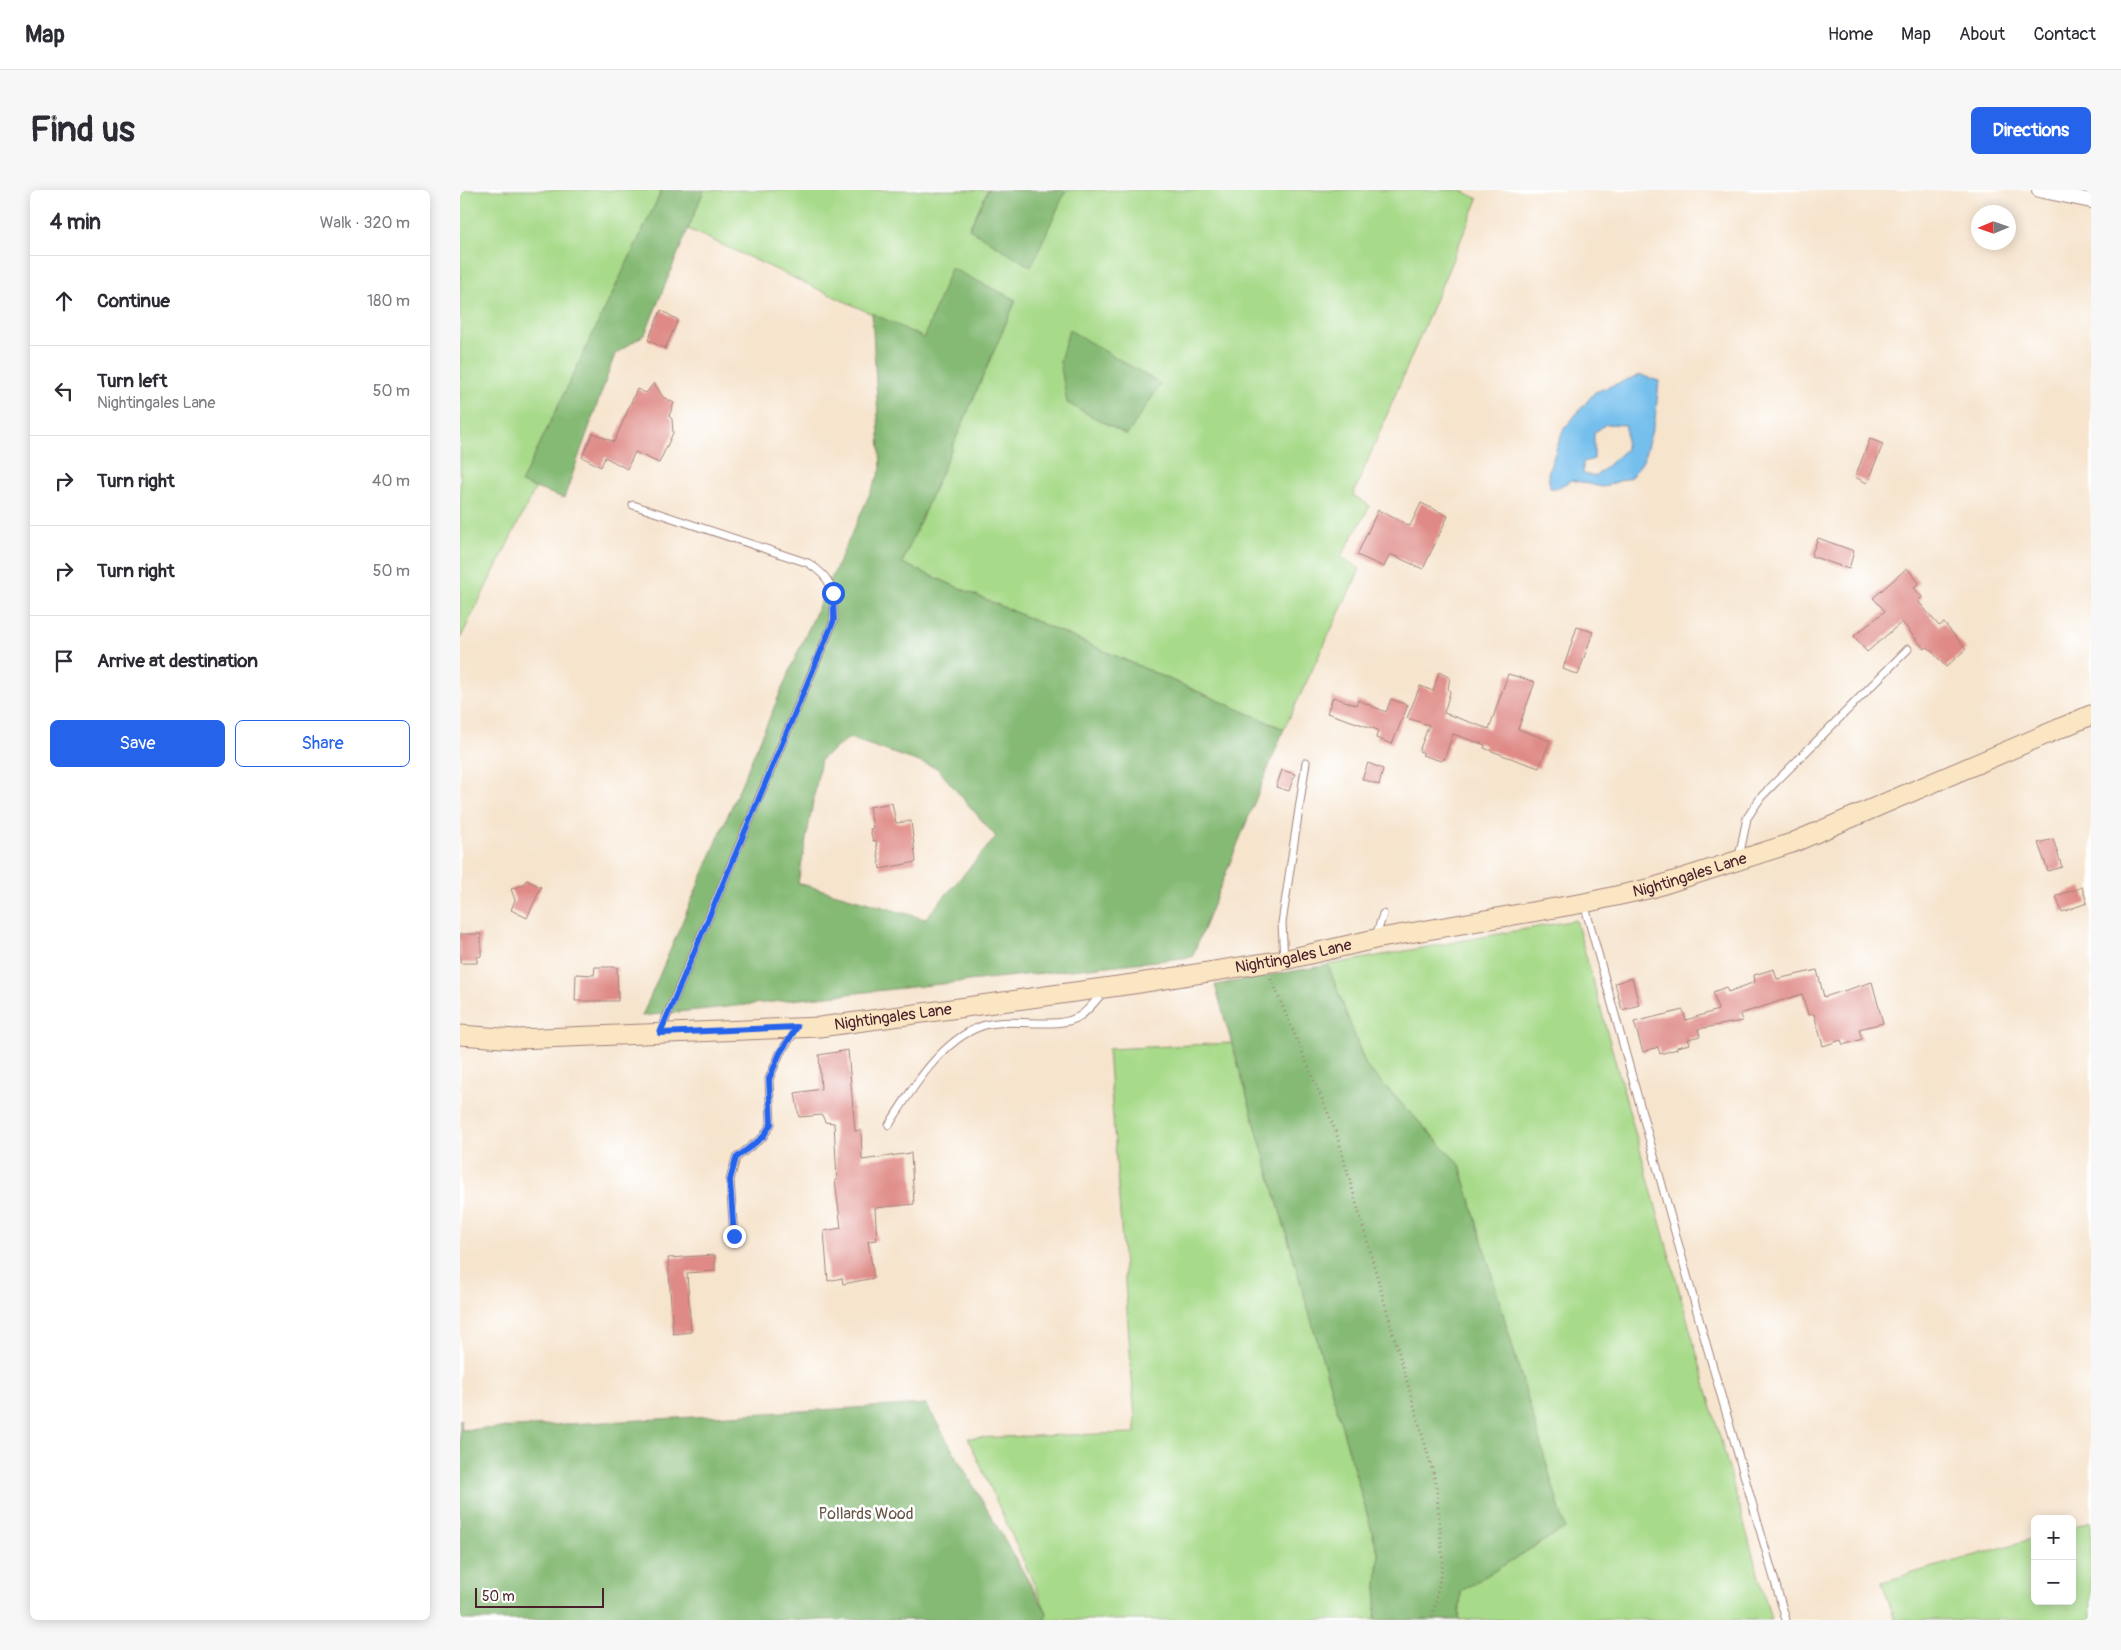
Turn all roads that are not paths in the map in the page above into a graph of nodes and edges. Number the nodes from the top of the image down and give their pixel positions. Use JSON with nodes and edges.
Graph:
{"nodes":[{"id":1,"x":2039,"y":190,"type":"edge"},
{"id":2,"x":2091,"y":201,"type":"edge"},
{"id":3,"x":633,"y":505,"type":"dead end"},
{"id":4,"x":1908,"y":649,"type":"dead end"},
{"id":5,"x":2091,"y":715,"type":"edge"},
{"id":6,"x":1306,"y":762,"type":"dead end"},
{"id":7,"x":1738,"y":860,"type":"junction"},
{"id":8,"x":1584,"y":903,"type":"junction"},
{"id":9,"x":1384,"y":914,"type":"dead end"},
{"id":10,"x":1375,"y":939,"type":"junction"},
{"id":11,"x":1284,"y":960,"type":"junction"},
{"id":12,"x":1108,"y":988,"type":"junction"},
{"id":13,"x":797,"y":1027,"type":"junction"},
{"id":14,"x":660,"y":1033,"type":"junction"},
{"id":15,"x":460,"y":1035,"type":"edge"},
{"id":16,"x":889,"y":1125,"type":"dead end"},
{"id":17,"x":734,"y":1236,"type":"dead end"},
{"id":18,"x":1786,"y":1620,"type":"edge"}],
"edges":[{"from":1,"to":2,"type":"street"},
{"from":3,"to":14,"type":"lane"},
{"from":4,"to":7,"type":"lane"},
{"from":5,"to":7,"type":"main road","name":"Nightingales Lane"},
{"from":6,"to":11,"type":"lane"},
{"from":7,"to":8,"type":"main road","name":"Nightingales Lane"},
{"from":8,"to":10,"type":"main road","name":"Nightingales Lane"},
{"from":8,"to":18,"type":"lane"},
{"from":9,"to":10,"type":"lane"},
{"from":10,"to":11,"type":"main road","name":"Nightingales Lane"},
{"from":11,"to":12,"type":"main road","name":"Nightingales Lane"},
{"from":12,"to":13,"type":"main road","name":"Nightingales Lane"},
{"from":12,"to":16,"type":"lane"},
{"from":13,"to":14,"type":"main road","name":"Nightingales Lane"},
{"from":13,"to":17,"type":"lane"},
{"from":14,"to":15,"type":"main road","name":"Nightingales Lane"}]}
